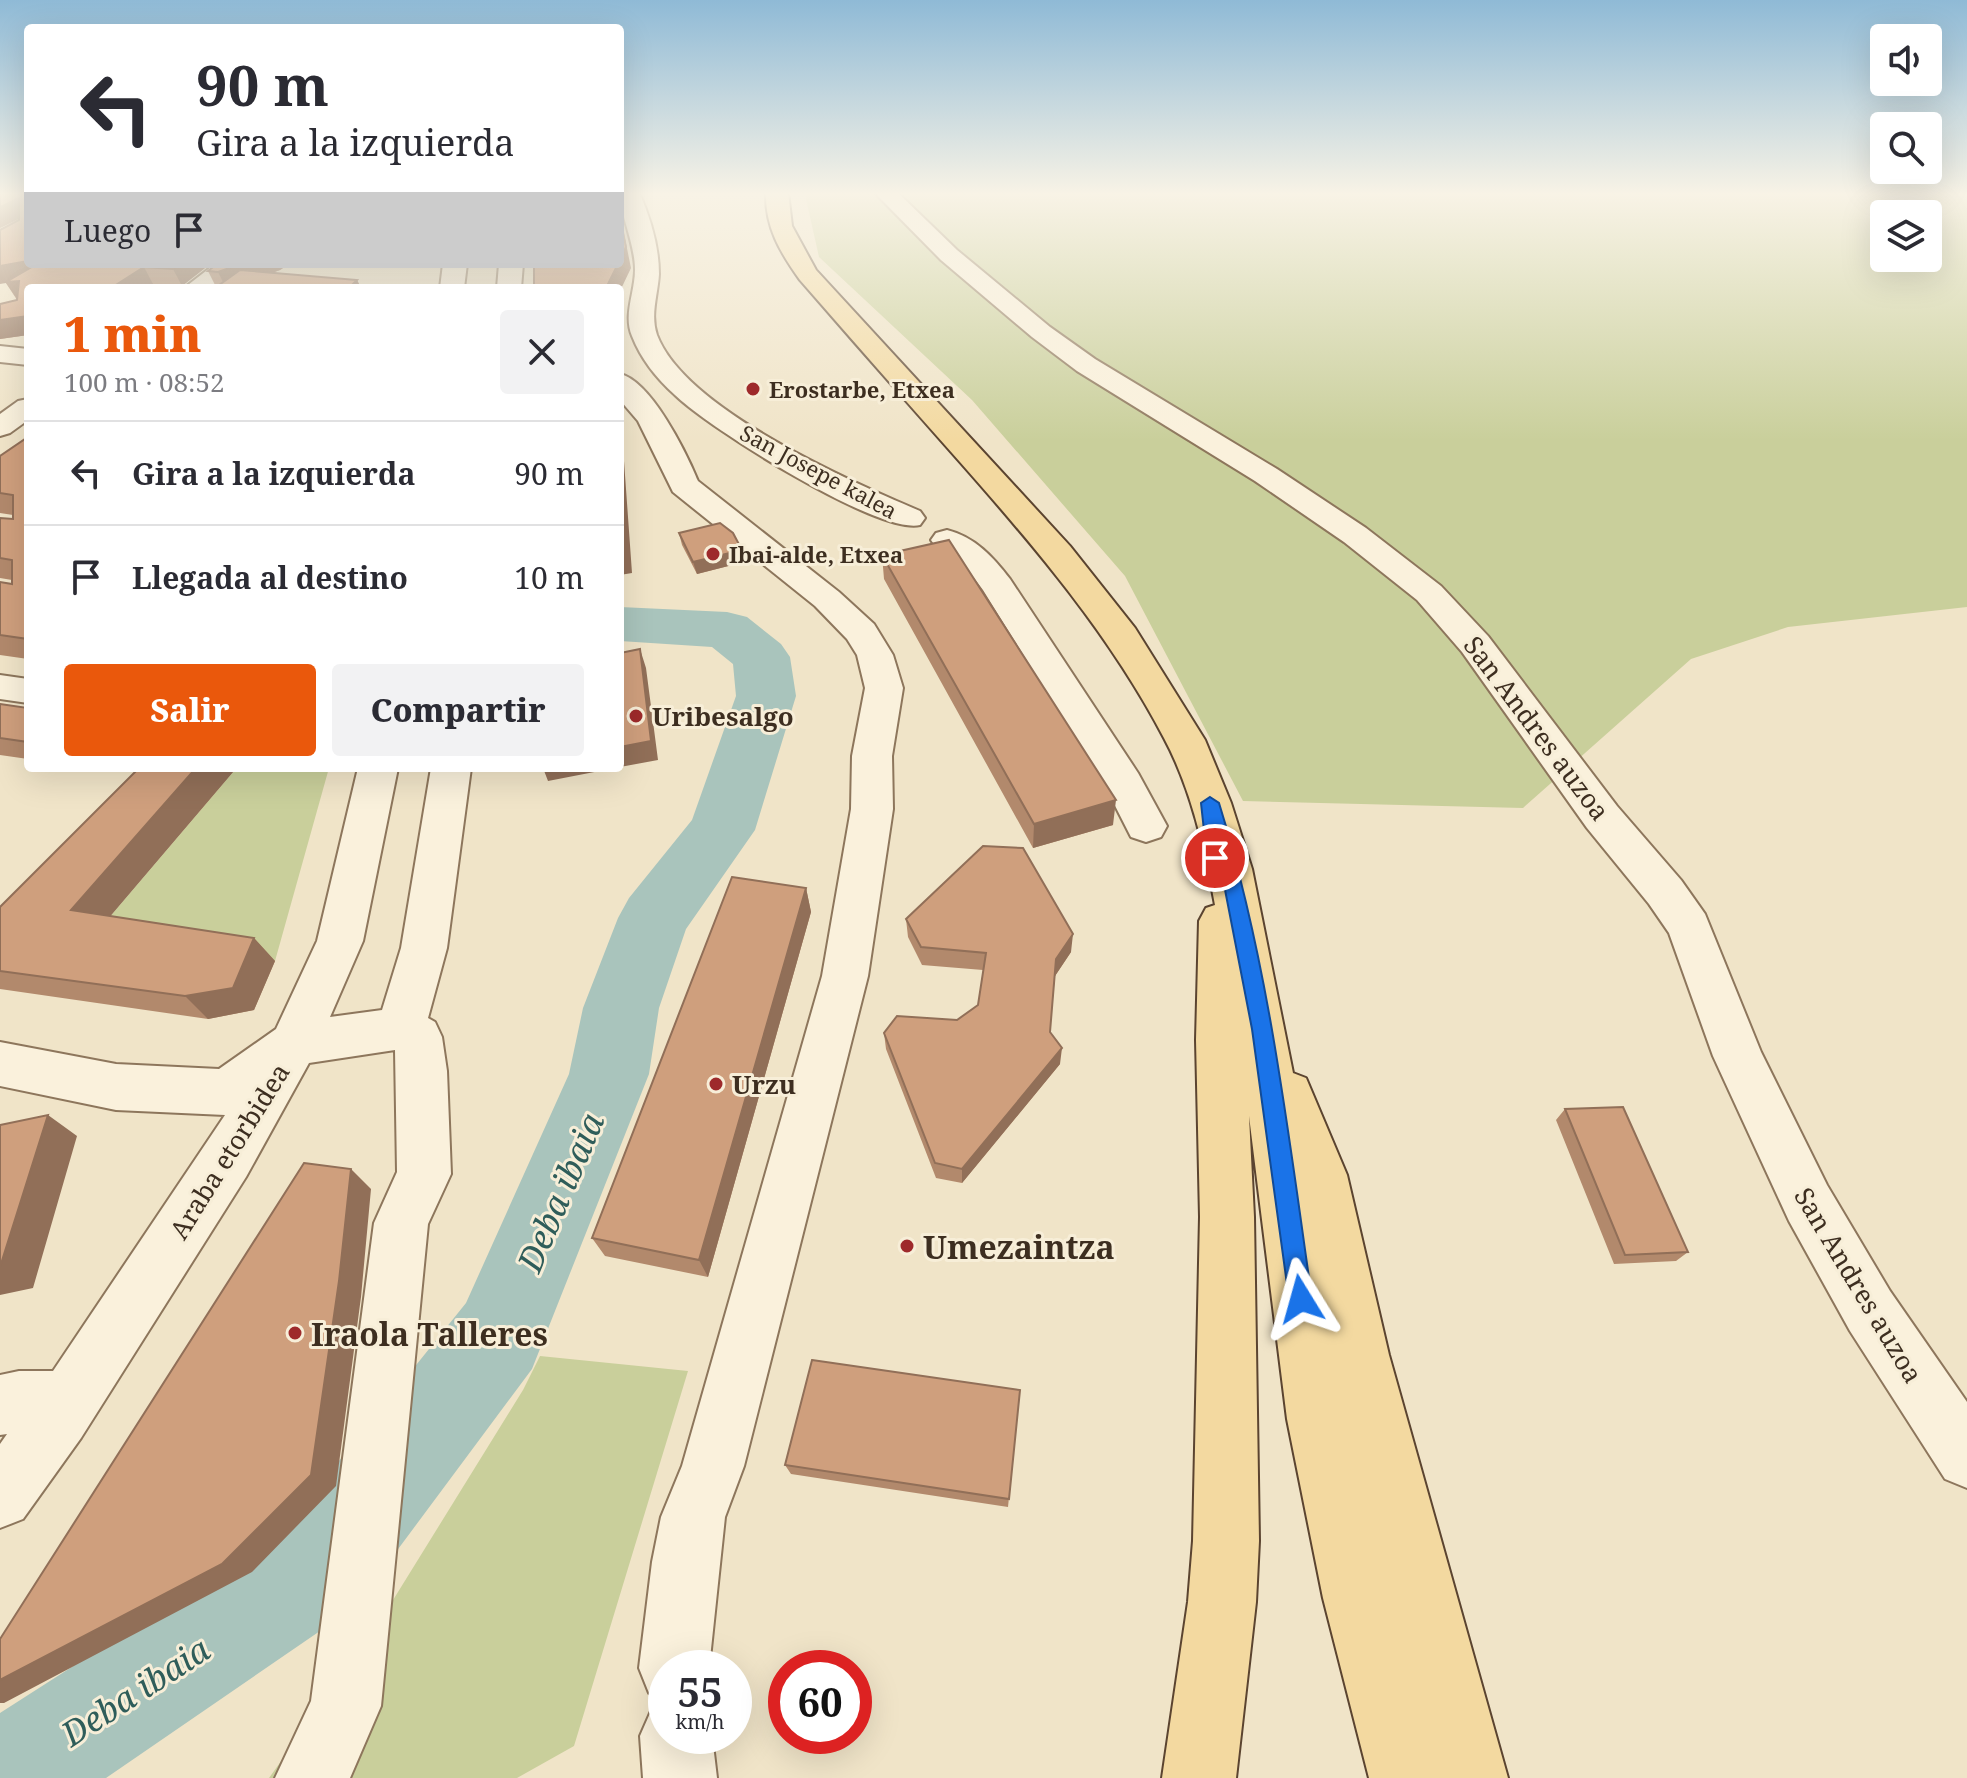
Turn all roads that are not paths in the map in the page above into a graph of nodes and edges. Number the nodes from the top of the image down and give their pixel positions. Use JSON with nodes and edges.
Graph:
{"nodes":[{"id":1,"x":635,"y":275,"type":"edge"},
{"id":2,"x":646,"y":275,"type":"edge"},
{"id":3,"x":808,"y":275,"type":"edge"},
{"id":4,"x":973,"y":275,"type":"edge"},
{"id":5,"x":624,"y":297,"type":"edge"},
{"id":6,"x":0,"y":354,"type":"edge"},
{"id":7,"x":24,"y":357,"type":"edge"},
{"id":8,"x":624,"y":387,"type":"edge"},
{"id":9,"x":24,"y":410,"type":"edge"},
{"id":10,"x":0,"y":427,"type":"edge"},
{"id":11,"x":0,"y":687,"type":"edge"},
{"id":12,"x":24,"y":690,"type":"edge"},
{"id":13,"x":377,"y":772,"type":"edge"},
{"id":14,"x":450,"y":772,"type":"edge"},
{"id":15,"x":1210,"y":803,"type":"junction"},
{"id":16,"x":1146,"y":826,"type":"dead end"},
{"id":17,"x":401,"y":1028,"type":"junction"},
{"id":18,"x":1262,"y":1029,"type":"junction"},
{"id":19,"x":294,"y":1044,"type":"junction"},
{"id":20,"x":0,"y":1064,"type":"edge"},
{"id":21,"x":68,"y":1402,"type":"junction"},
{"id":22,"x":0,"y":1405,"type":"edge"},
{"id":23,"x":1967,"y":1457,"type":"edge"},
{"id":24,"x":0,"y":1496,"type":"edge"},
{"id":25,"x":676,"y":1650,"type":"edge"},
{"id":26,"x":678,"y":1754,"type":"edge"},
{"id":27,"x":312,"y":1778,"type":"edge"},
{"id":28,"x":680,"y":1778,"type":"edge"},
{"id":29,"x":1199,"y":1778,"type":"edge"},
{"id":30,"x":1406,"y":1778,"type":"edge"},
{"id":31,"x":1471,"y":1778,"type":"edge"}],
"edges":[{"from":1,"to":5,"type":"street"},
{"from":2,"to":16,"type":"street","name":"San Josepe kalea"},
{"from":3,"to":15,"type":"main road"},
{"from":4,"to":23,"type":"street","name":"San Andres auzoa"},
{"from":6,"to":7,"type":"street"},
{"from":8,"to":25,"type":"street"},
{"from":9,"to":10,"type":"street"},
{"from":11,"to":12,"type":"street"},
{"from":13,"to":19,"type":"street","name":"Araba etorbidea"},
{"from":14,"to":17,"type":"street"},
{"from":15,"to":18,"type":"main road"},
{"from":15,"to":29,"type":"main road"},
{"from":17,"to":19,"type":"street"},
{"from":17,"to":27,"type":"street"},
{"from":18,"to":30,"type":"main road"},
{"from":18,"to":31,"type":"main road"},
{"from":19,"to":20,"type":"street"},
{"from":19,"to":21,"type":"street","name":"Araba etorbidea"},
{"from":21,"to":22,"type":"street"},
{"from":21,"to":24,"type":"street","name":"Araba etorbidea"},
{"from":26,"to":28,"type":"street"}]}
